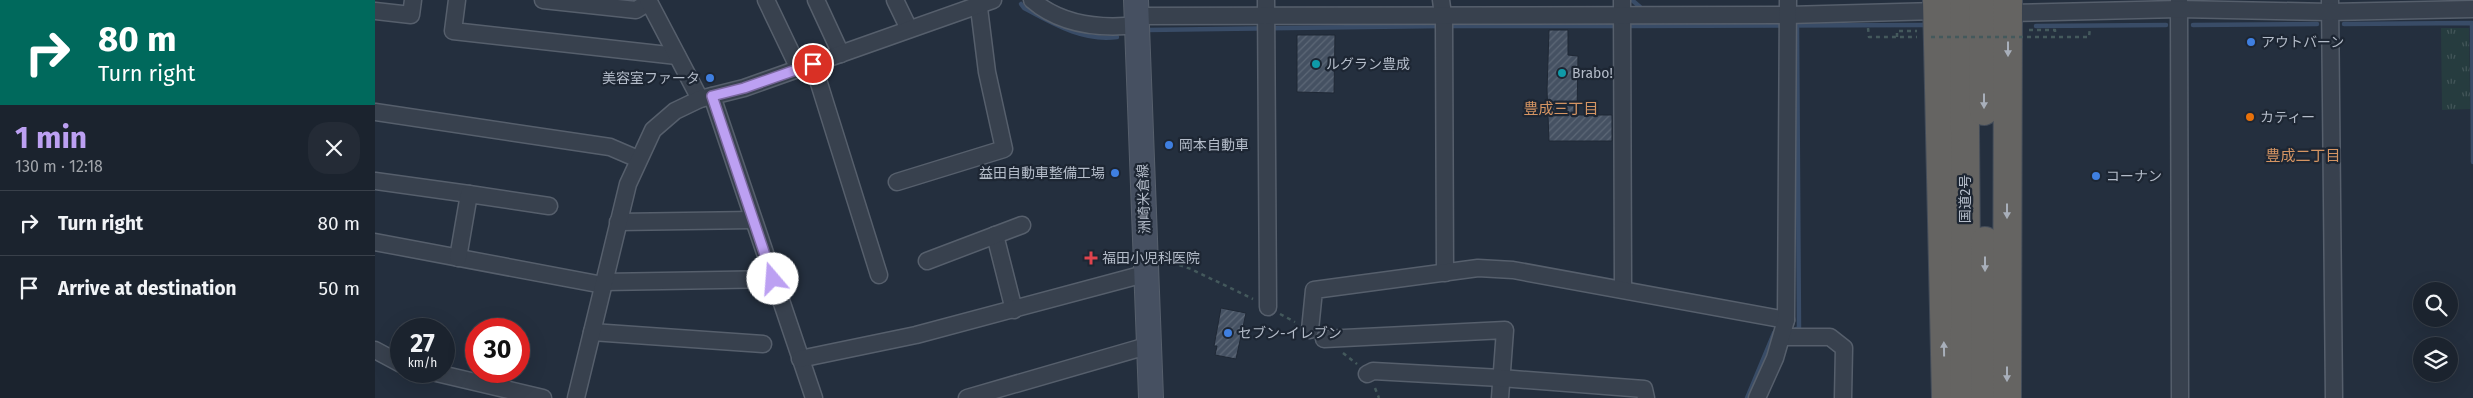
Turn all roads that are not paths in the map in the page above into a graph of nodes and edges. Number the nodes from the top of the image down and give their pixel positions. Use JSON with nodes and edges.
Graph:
{"nodes":[{"id":1,"x":413,"y":0,"type":"edge"},
{"id":2,"x":457,"y":0,"type":"edge"},
{"id":3,"x":543,"y":0,"type":"edge"},
{"id":4,"x":766,"y":0,"type":"edge"},
{"id":5,"x":815,"y":0,"type":"edge"},
{"id":6,"x":895,"y":0,"type":"edge"},
{"id":7,"x":1032,"y":0,"type":"edge"},
{"id":8,"x":1266,"y":0,"type":"edge"},
{"id":9,"x":1964,"y":0,"type":"edge"},
{"id":10,"x":1983,"y":0,"type":"edge"},
{"id":11,"x":649,"y":1,"type":"edge"},
{"id":12,"x":984,"y":1,"type":"edge"},
{"id":13,"x":1941,"y":4,"type":"edge"},
{"id":14,"x":2179,"y":5,"type":"edge"},
{"id":15,"x":2330,"y":6,"type":"edge"},
{"id":16,"x":2008,"y":7,"type":"edge"},
{"id":17,"x":2473,"y":9,"type":"edge"},
{"id":18,"x":375,"y":11,"type":"edge"},
{"id":19,"x":1136,"y":14,"type":"edge"},
{"id":20,"x":1628,"y":15,"type":"edge"},
{"id":21,"x":1788,"y":16,"type":"edge"},
{"id":22,"x":1443,"y":17,"type":"edge"},
{"id":23,"x":1266,"y":24,"type":"junction"},
{"id":24,"x":909,"y":29,"type":"junction"},
{"id":25,"x":841,"y":54,"type":"junction"},
{"id":26,"x":677,"y":56,"type":"junction"},
{"id":27,"x":806,"y":66,"type":"junction"},
{"id":28,"x":706,"y":97,"type":"junction"},
{"id":29,"x":375,"y":112,"type":"edge"},
{"id":30,"x":638,"y":159,"type":"junction"},
{"id":31,"x":375,"y":181,"type":"edge"},
{"id":32,"x":897,"y":182,"type":"dead end"},
{"id":33,"x":469,"y":194,"type":"junction"},
{"id":34,"x":549,"y":206,"type":"dead end"},
{"id":35,"x":753,"y":220,"type":"junction"},
{"id":36,"x":618,"y":222,"type":"junction"},
{"id":37,"x":1022,"y":225,"type":"dead end"},
{"id":38,"x":995,"y":235,"type":"junction"},
{"id":39,"x":375,"y":242,"type":"edge"},
{"id":40,"x":459,"y":258,"type":"junction"},
{"id":41,"x":1966,"y":259,"type":"junction"},
{"id":42,"x":927,"y":261,"type":"dead end"},
{"id":43,"x":1148,"y":273,"type":"junction"},
{"id":44,"x":1445,"y":273,"type":"junction"},
{"id":45,"x":879,"y":276,"type":"dead end"},
{"id":46,"x":773,"y":279,"type":"junction"},
{"id":47,"x":604,"y":283,"type":"junction"},
{"id":48,"x":1623,"y":289,"type":"junction"},
{"id":49,"x":1268,"y":307,"type":"dead end"},
{"id":50,"x":1014,"y":310,"type":"junction"},
{"id":51,"x":1786,"y":320,"type":"junction"},
{"id":52,"x":592,"y":332,"type":"junction"},
{"id":53,"x":1782,"y":337,"type":"junction"},
{"id":54,"x":763,"y":344,"type":"dead end"},
{"id":55,"x":1150,"y":345,"type":"junction"},
{"id":56,"x":375,"y":350,"type":"edge"},
{"id":57,"x":390,"y":358,"type":"edge"},
{"id":58,"x":800,"y":359,"type":"junction"},
{"id":59,"x":1367,"y":374,"type":"dead end"},
{"id":60,"x":455,"y":377,"type":"edge"},
{"id":61,"x":1501,"y":378,"type":"junction"},
{"id":62,"x":1975,"y":386,"type":"edge"},
{"id":63,"x":543,"y":398,"type":"edge"},
{"id":64,"x":576,"y":398,"type":"edge"},
{"id":65,"x":814,"y":398,"type":"edge"},
{"id":66,"x":967,"y":398,"type":"edge"},
{"id":67,"x":1151,"y":398,"type":"edge"},
{"id":68,"x":1499,"y":398,"type":"edge"},
{"id":69,"x":1646,"y":398,"type":"edge"},
{"id":70,"x":1757,"y":398,"type":"edge"},
{"id":71,"x":1843,"y":398,"type":"edge"},
{"id":72,"x":1946,"y":398,"type":"edge"},
{"id":73,"x":2007,"y":398,"type":"edge"},
{"id":74,"x":2181,"y":398,"type":"edge"},
{"id":75,"x":2334,"y":398,"type":"edge"}],
"edges":[{"from":1,"to":18,"type":"street"},
{"from":2,"to":26,"type":"street"},
{"from":3,"to":11,"type":"street"},
{"from":4,"to":27,"type":"street"},
{"from":5,"to":25,"type":"street"},
{"from":6,"to":24,"type":"street"},
{"from":7,"to":19,"type":"street"},
{"from":8,"to":23,"type":"street"},
{"from":9,"to":41,"type":"highway","name":"国道2号"},
{"from":10,"to":62,"type":"highway","name":"国道2号","one_way":true},
{"from":11,"to":26,"type":"street"},
{"from":12,"to":24,"type":"street"},
{"from":12,"to":32,"type":"street"},
{"from":13,"to":21,"type":"street"},
{"from":13,"to":41,"type":"highway"},
{"from":72,"to":13,"type":"highway","one_way":true},
{"from":14,"to":15,"type":"street"},
{"from":14,"to":16,"type":"street"},
{"from":14,"to":74,"type":"street"},
{"from":15,"to":17,"type":"street"},
{"from":15,"to":75,"type":"street"},
{"from":16,"to":73,"type":"highway","one_way":true},
{"from":19,"to":23,"type":"street"},
{"from":19,"to":43,"type":"main road","name":"洲崎米倉線"},
{"from":20,"to":21,"type":"street"},
{"from":20,"to":22,"type":"street"},
{"from":20,"to":48,"type":"street"},
{"from":21,"to":51,"type":"street"},
{"from":22,"to":23,"type":"street"},
{"from":22,"to":44,"type":"street"},
{"from":23,"to":49,"type":"street"},
{"from":24,"to":25,"type":"street"},
{"from":25,"to":27,"type":"street"},
{"from":26,"to":28,"type":"street"},
{"from":27,"to":28,"type":"street"},
{"from":27,"to":45,"type":"street"},
{"from":28,"to":30,"type":"street"},
{"from":28,"to":35,"type":"street"},
{"from":29,"to":30,"type":"street"},
{"from":30,"to":36,"type":"street"},
{"from":31,"to":33,"type":"street"},
{"from":33,"to":34,"type":"street"},
{"from":33,"to":40,"type":"street"},
{"from":35,"to":36,"type":"street"},
{"from":35,"to":46,"type":"street"},
{"from":36,"to":47,"type":"street"},
{"from":37,"to":38,"type":"street"},
{"from":38,"to":42,"type":"street"},
{"from":38,"to":50,"type":"street"},
{"from":39,"to":40,"type":"street"},
{"from":40,"to":47,"type":"street"},
{"from":41,"to":62,"type":"highway","name":"国道2号"},
{"from":43,"to":50,"type":"street"},
{"from":43,"to":55,"type":"main road","name":"洲崎米倉線"},
{"from":44,"to":48,"type":"street"},
{"from":44,"to":61,"type":"street"},
{"from":46,"to":47,"type":"street"},
{"from":46,"to":58,"type":"street"},
{"from":47,"to":52,"type":"street"},
{"from":48,"to":51,"type":"street"},
{"from":50,"to":58,"type":"street"},
{"from":51,"to":53,"type":"street"},
{"from":52,"to":54,"type":"street"},
{"from":52,"to":64,"type":"street"},
{"from":53,"to":70,"type":"street"},
{"from":53,"to":71,"type":"street"},
{"from":55,"to":66,"type":"street"},
{"from":55,"to":67,"type":"main road","name":"洲崎米倉線"},
{"from":56,"to":57,"type":"street"},
{"from":58,"to":65,"type":"street"},
{"from":59,"to":61,"type":"street"},
{"from":60,"to":63,"type":"street"},
{"from":61,"to":68,"type":"street"},
{"from":61,"to":69,"type":"street"}]}
